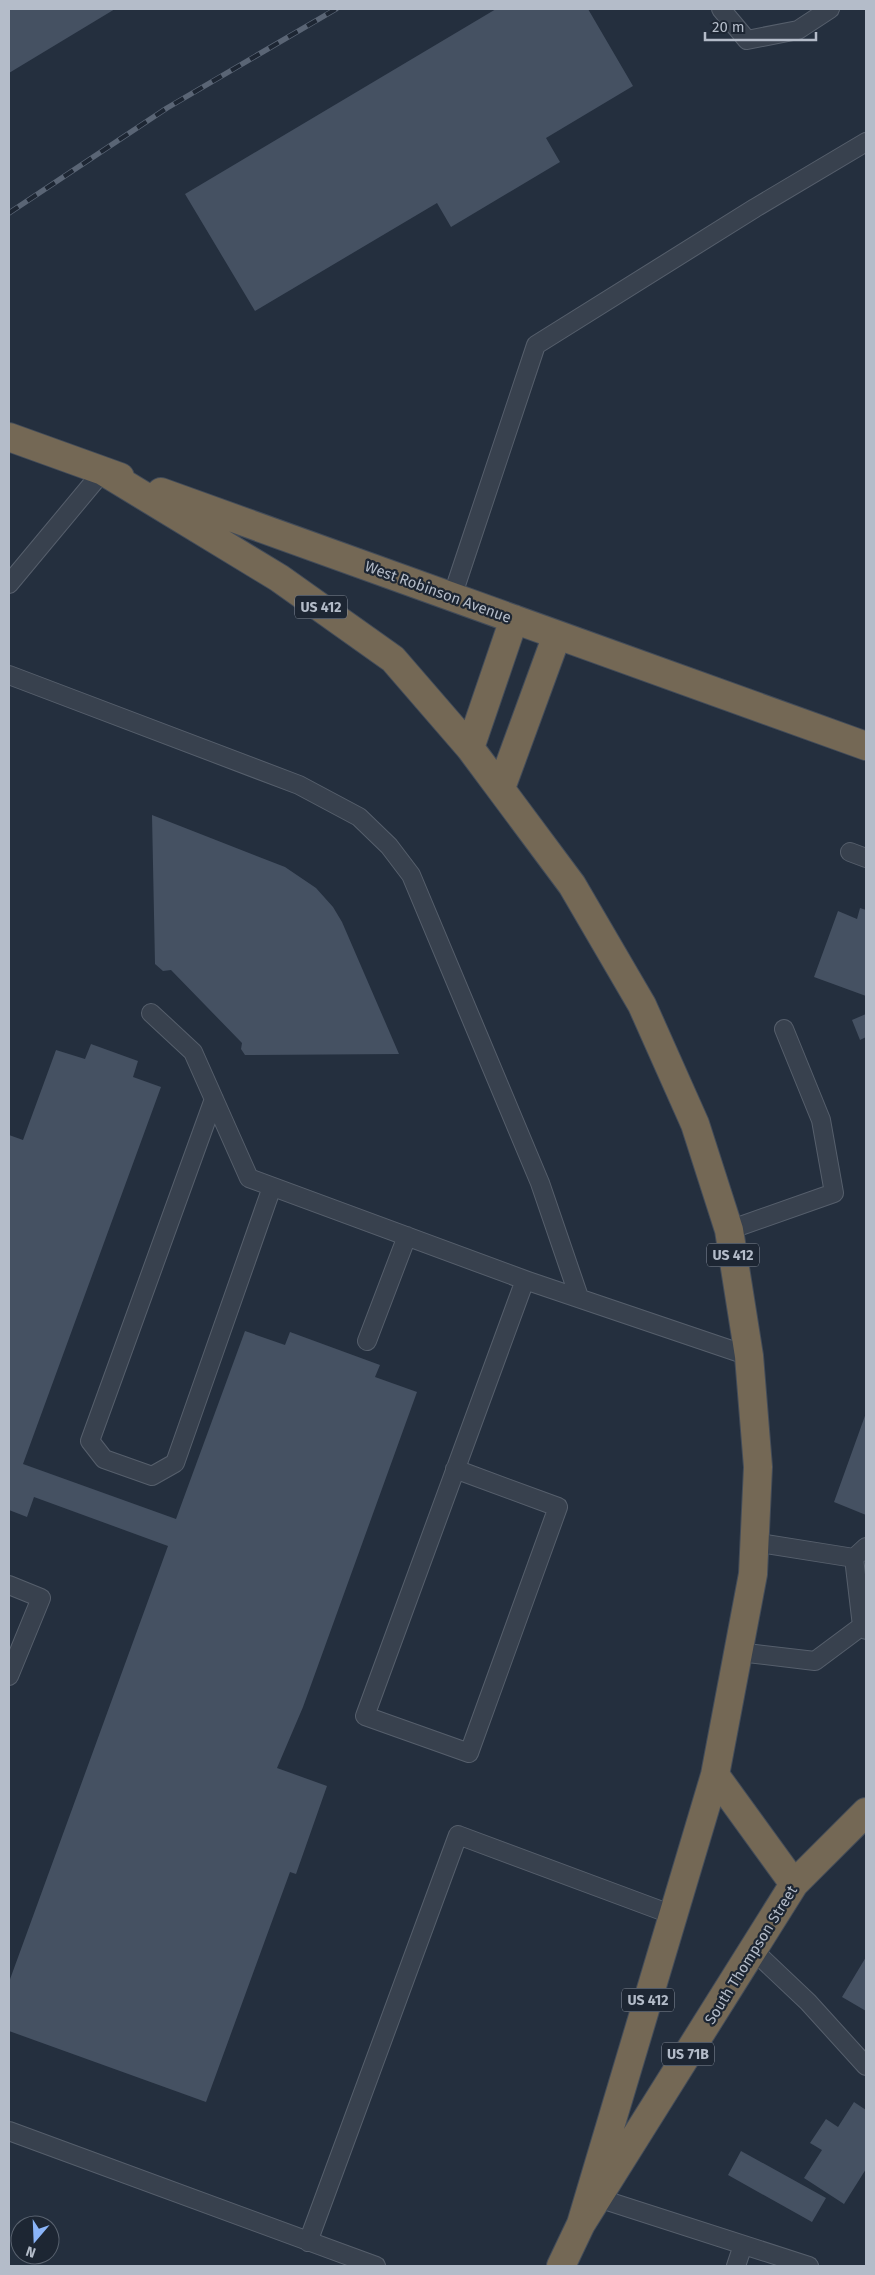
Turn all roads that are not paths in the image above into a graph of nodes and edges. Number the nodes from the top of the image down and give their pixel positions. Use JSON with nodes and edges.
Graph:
{"nodes":[{"id":1,"x":722,"y":9,"type":"edge"},
{"id":2,"x":830,"y":9,"type":"edge"},
{"id":3,"x":866,"y":142,"type":"edge"},
{"id":4,"x":9,"y":437,"type":"edge"},
{"id":5,"x":103,"y":471,"type":"junction"},
{"id":6,"x":9,"y":584,"type":"edge"},
{"id":7,"x":452,"y":597,"type":"junction"},
{"id":8,"x":514,"y":619,"type":"junction"},
{"id":9,"x":557,"y":635,"type":"junction"},
{"id":10,"x":9,"y":675,"type":"edge"},
{"id":11,"x":866,"y":746,"type":"edge"},
{"id":12,"x":470,"y":748,"type":"junction"},
{"id":13,"x":501,"y":788,"type":"junction"},
{"id":14,"x":850,"y":852,"type":"dead end"},
{"id":15,"x":866,"y":858,"type":"edge"},
{"id":16,"x":151,"y":1013,"type":"dead end"},
{"id":17,"x":784,"y":1029,"type":"dead end"},
{"id":18,"x":214,"y":1099,"type":"junction"},
{"id":19,"x":272,"y":1187,"type":"junction"},
{"id":20,"x":729,"y":1230,"type":"junction"},
{"id":21,"x":406,"y":1236,"type":"junction"},
{"id":22,"x":525,"y":1280,"type":"junction"},
{"id":23,"x":579,"y":1297,"type":"junction"},
{"id":24,"x":367,"y":1341,"type":"dead end"},
{"id":25,"x":748,"y":1356,"type":"junction"},
{"id":26,"x":455,"y":1469,"type":"junction"},
{"id":27,"x":754,"y":1542,"type":"junction"},
{"id":28,"x":860,"y":1552,"type":"edge"},
{"id":29,"x":9,"y":1586,"type":"edge"},
{"id":30,"x":865,"y":1626,"type":"edge"},
{"id":31,"x":739,"y":1652,"type":"junction"},
{"id":32,"x":9,"y":1676,"type":"edge"},
{"id":33,"x":716,"y":1775,"type":"junction"},
{"id":34,"x":866,"y":1812,"type":"edge"},
{"id":35,"x":794,"y":1884,"type":"junction"},
{"id":36,"x":674,"y":1915,"type":"junction"},
{"id":37,"x":753,"y":1950,"type":"junction"},
{"id":38,"x":866,"y":2066,"type":"edge"},
{"id":39,"x":9,"y":2131,"type":"edge"},
{"id":40,"x":598,"y":2198,"type":"junction"},
{"id":41,"x":581,"y":2224,"type":"junction"},
{"id":42,"x":308,"y":2242,"type":"junction"},
{"id":43,"x":743,"y":2245,"type":"junction"},
{"id":44,"x":376,"y":2266,"type":"edge"},
{"id":45,"x":561,"y":2266,"type":"edge"},
{"id":46,"x":736,"y":2266,"type":"edge"},
{"id":47,"x":809,"y":2266,"type":"edge"}],
"edges":[{"from":1,"to":2,"type":"lane"},
{"from":3,"to":7,"type":"lane"},
{"from":4,"to":5,"type":"highway","name":"West Robinson Avenue","number":"US 412"},
{"from":5,"to":6,"type":"lane"},
{"from":5,"to":7,"type":"highway","name":"West Robinson Avenue","number":"US 412"},
{"from":5,"to":12,"type":"highway","number":"US 412"},
{"from":7,"to":8,"type":"highway","name":"West Robinson Avenue","number":"US 412"},
{"from":8,"to":9,"type":"highway","name":"West Robinson Avenue","number":"US 412"},
{"from":8,"to":12,"type":"highway"},
{"from":9,"to":11,"type":"highway","name":"West Robinson Avenue"},
{"from":9,"to":13,"type":"highway"},
{"from":10,"to":23,"type":"lane"},
{"from":12,"to":13,"type":"highway","number":"US 412"},
{"from":13,"to":20,"type":"highway","number":"US 412"},
{"from":14,"to":15,"type":"lane"},
{"from":16,"to":18,"type":"lane"},
{"from":17,"to":20,"type":"lane"},
{"from":18,"to":19,"type":"lane"},
{"from":18,"to":19,"type":"lane"},
{"from":19,"to":21,"type":"lane"},
{"from":20,"to":25,"type":"highway","number":"US 412"},
{"from":21,"to":22,"type":"lane"},
{"from":21,"to":24,"type":"lane"},
{"from":22,"to":23,"type":"lane"},
{"from":22,"to":26,"type":"lane"},
{"from":23,"to":25,"type":"lane"},
{"from":25,"to":27,"type":"highway","number":"US 412"},
{"from":26,"to":26,"type":"lane"},
{"from":27,"to":28,"type":"lane"},
{"from":27,"to":31,"type":"highway","number":"US 412"},
{"from":28,"to":30,"type":"lane"},
{"from":29,"to":32,"type":"lane"},
{"from":30,"to":31,"type":"lane"},
{"from":31,"to":33,"type":"highway","number":"US 412"},
{"from":33,"to":35,"type":"highway"},
{"from":33,"to":36,"type":"highway","number":"US 412"},
{"from":34,"to":35,"type":"highway","name":"South Thompson Street","number":"US 71B"},
{"from":35,"to":37,"type":"highway","name":"South Thompson Street","number":"US 71B"},
{"from":36,"to":41,"type":"highway","number":"US 412"},
{"from":36,"to":42,"type":"lane"},
{"from":37,"to":38,"type":"lane"},
{"from":37,"to":40,"type":"highway","name":"South Thompson Street","number":"US 71B"},
{"from":39,"to":42,"type":"lane"},
{"from":40,"to":41,"type":"highway","name":"South Thompson Street","number":"US 71B"},
{"from":40,"to":43,"type":"lane"},
{"from":41,"to":45,"type":"highway","name":"South Thompson Street","number":"US 71B"},
{"from":42,"to":44,"type":"lane"},
{"from":43,"to":46,"type":"lane"},
{"from":43,"to":47,"type":"lane"}]}
